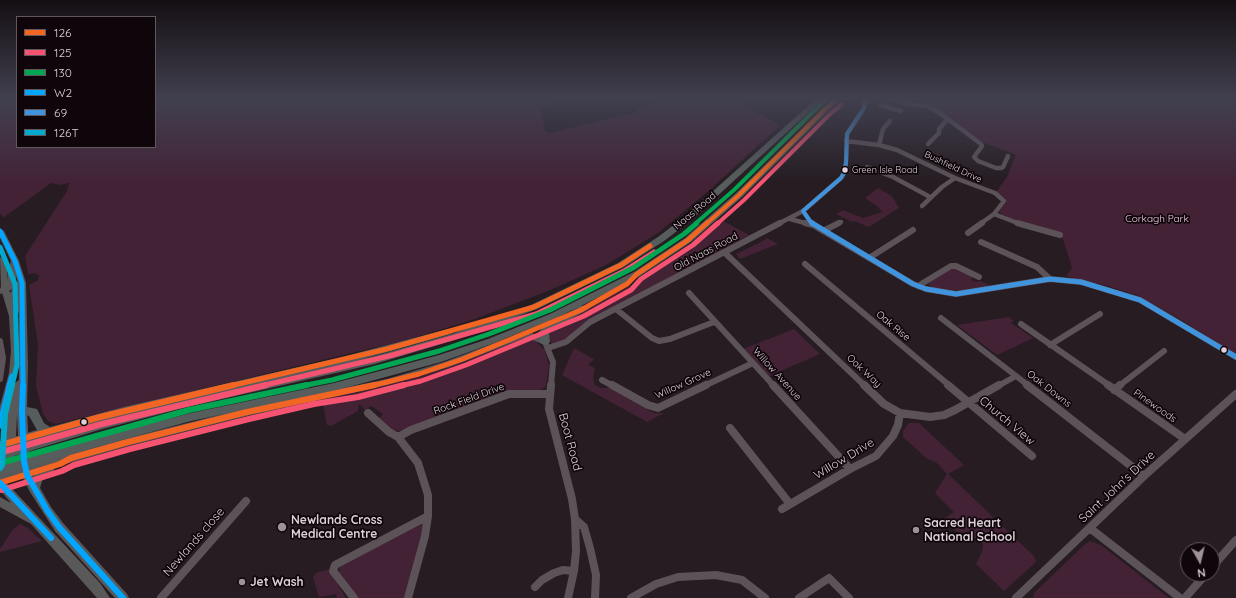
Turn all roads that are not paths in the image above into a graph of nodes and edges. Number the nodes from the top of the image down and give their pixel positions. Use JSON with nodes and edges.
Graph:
{"nodes":[{"id":1,"x":789,"y":127,"type":"edge"},
{"id":2,"x":808,"y":127,"type":"edge"},
{"id":3,"x":851,"y":127,"type":"edge"},
{"id":4,"x":885,"y":127,"type":"edge"},
{"id":5,"x":941,"y":127,"type":"edge"},
{"id":6,"x":957,"y":127,"type":"edge"},
{"id":7,"x":846,"y":141,"type":"junction"},
{"id":8,"x":928,"y":144,"type":"dead end"},
{"id":9,"x":879,"y":145,"type":"junction"},
{"id":10,"x":1008,"y":156,"type":"dead end"},
{"id":11,"x":867,"y":167,"type":"dead end"},
{"id":12,"x":955,"y":178,"type":"junction"},
{"id":13,"x":930,"y":197,"type":"junction"},
{"id":14,"x":922,"y":206,"type":"dead end"},
{"id":15,"x":803,"y":211,"type":"junction"},
{"id":16,"x":994,"y":214,"type":"junction"},
{"id":17,"x":790,"y":219,"type":"junction"},
{"id":18,"x":841,"y":222,"type":"dead end"},
{"id":19,"x":813,"y":225,"type":"junction"},
{"id":20,"x":914,"y":230,"type":"dead end"},
{"id":21,"x":0,"y":231,"type":"edge"},
{"id":22,"x":824,"y":231,"type":"junction"},
{"id":23,"x":968,"y":233,"type":"dead end"},
{"id":24,"x":1060,"y":235,"type":"dead end"},
{"id":25,"x":981,"y":242,"type":"dead end"},
{"id":26,"x":725,"y":252,"type":"junction"},
{"id":27,"x":868,"y":258,"type":"junction"},
{"id":28,"x":0,"y":259,"type":"edge"},
{"id":29,"x":15,"y":261,"type":"junction"},
{"id":30,"x":806,"y":264,"type":"dead end"},
{"id":31,"x":637,"y":274,"type":"junction"},
{"id":32,"x":979,"y":277,"type":"dead end"},
{"id":33,"x":1053,"y":279,"type":"junction"},
{"id":34,"x":22,"y":283,"type":"junction"},
{"id":35,"x":918,"y":286,"type":"junction"},
{"id":36,"x":2,"y":290,"type":"edge"},
{"id":37,"x":688,"y":293,"type":"dead end"},
{"id":38,"x":616,"y":309,"type":"junction"},
{"id":39,"x":1100,"y":314,"type":"dead end"},
{"id":40,"x":13,"y":316,"type":"junction"},
{"id":41,"x":549,"y":318,"type":"junction"},
{"id":42,"x":941,"y":318,"type":"dead end"},
{"id":43,"x":714,"y":322,"type":"junction"},
{"id":44,"x":1021,"y":324,"type":"dead end"},
{"id":45,"x":524,"y":335,"type":"joint"},
{"id":46,"x":0,"y":341,"type":"edge"},
{"id":47,"x":547,"y":345,"type":"junction"},
{"id":48,"x":1050,"y":345,"type":"junction"},
{"id":49,"x":1164,"y":351,"type":"dead end"},
{"id":50,"x":1236,"y":357,"type":"edge"},
{"id":51,"x":753,"y":363,"type":"junction"},
{"id":52,"x":23,"y":375,"type":"junction"},
{"id":53,"x":1016,"y":376,"type":"junction"},
{"id":54,"x":0,"y":379,"type":"edge"},
{"id":55,"x":602,"y":380,"type":"dead end"},
{"id":56,"x":1114,"y":390,"type":"junction"},
{"id":57,"x":549,"y":394,"type":"junction"},
{"id":58,"x":1236,"y":394,"type":"edge"},
{"id":59,"x":313,"y":397,"type":"junction"},
{"id":60,"x":969,"y":402,"type":"junction"},
{"id":61,"x":22,"y":410,"type":"junction"},
{"id":62,"x":368,"y":413,"type":"dead end"},
{"id":63,"x":900,"y":413,"type":"junction"},
{"id":64,"x":0,"y":423,"type":"edge"},
{"id":65,"x":730,"y":428,"type":"dead end"},
{"id":66,"x":51,"y":435,"type":"junction"},
{"id":67,"x":398,"y":437,"type":"junction"},
{"id":68,"x":24,"y":438,"type":"junction"},
{"id":69,"x":1185,"y":439,"type":"junction"},
{"id":70,"x":11,"y":442,"type":"junction"},
{"id":71,"x":0,"y":445,"type":"edge"},
{"id":72,"x":0,"y":455,"type":"edge"},
{"id":73,"x":1032,"y":456,"type":"dead end"},
{"id":74,"x":71,"y":458,"type":"junction"},
{"id":75,"x":50,"y":467,"type":"junction"},
{"id":76,"x":850,"y":469,"type":"junction"},
{"id":77,"x":26,"y":473,"type":"junction"},
{"id":78,"x":1144,"y":476,"type":"junction"},
{"id":79,"x":0,"y":479,"type":"edge"},
{"id":80,"x":34,"y":489,"type":"junction"},
{"id":81,"x":246,"y":501,"type":"dead end"},
{"id":82,"x":0,"y":502,"type":"edge"},
{"id":83,"x":790,"y":504,"type":"junction"},
{"id":84,"x":782,"y":509,"type":"dead end"},
{"id":85,"x":428,"y":516,"type":"junction"},
{"id":86,"x":575,"y":520,"type":"junction"},
{"id":87,"x":35,"y":521,"type":"junction"},
{"id":88,"x":1091,"y":529,"type":"junction"},
{"id":89,"x":1236,"y":540,"type":"edge"},
{"id":90,"x":1220,"y":558,"type":"edge"},
{"id":91,"x":574,"y":571,"type":"junction"},
{"id":92,"x":1199,"y":582,"type":"edge"},
{"id":93,"x":535,"y":587,"type":"dead end"},
{"id":94,"x":104,"y":598,"type":"edge"},
{"id":95,"x":123,"y":598,"type":"edge"},
{"id":96,"x":161,"y":598,"type":"edge"},
{"id":97,"x":354,"y":598,"type":"edge"},
{"id":98,"x":408,"y":598,"type":"edge"},
{"id":99,"x":568,"y":598,"type":"edge"},
{"id":100,"x":595,"y":598,"type":"edge"},
{"id":101,"x":630,"y":598,"type":"edge"},
{"id":102,"x":765,"y":598,"type":"edge"},
{"id":103,"x":799,"y":598,"type":"edge"},
{"id":104,"x":849,"y":598,"type":"edge"},
{"id":105,"x":1016,"y":598,"type":"edge"},
{"id":106,"x":1180,"y":598,"type":"edge"},
{"id":107,"x":1184,"y":598,"type":"edge"}],
"edges":[{"from":1,"to":66,"type":"highway","name":"Naas Road"},
{"from":2,"to":31,"type":"highway","name":"Naas Road"},
{"from":3,"to":7,"type":"street"},
{"from":4,"to":9,"type":"street"},
{"from":5,"to":8,"type":"street"},
{"from":6,"to":10,"type":"street"},
{"from":7,"to":9,"type":"street","name":"Bushfield Drive"},
{"from":7,"to":15,"type":"street","name":"Old Naas Road"},
{"from":9,"to":12,"type":"street","name":"Bushfield Drive"},
{"from":11,"to":13,"type":"street"},
{"from":12,"to":13,"type":"street"},
{"from":12,"to":16,"type":"street","name":"Bushfield Drive"},
{"from":13,"to":14,"type":"street"},
{"from":15,"to":17,"type":"street","name":"Old Naas Road"},
{"from":15,"to":19,"type":"street"},
{"from":16,"to":23,"type":"street","name":"Bushfield Drive"},
{"from":16,"to":24,"type":"street"},
{"from":17,"to":19,"type":"street"},
{"from":17,"to":26,"type":"street","name":"Old Naas Road"},
{"from":18,"to":22,"type":"street"},
{"from":19,"to":22,"type":"street"},
{"from":20,"to":27,"type":"street"},
{"from":21,"to":29,"type":"main road"},
{"from":22,"to":27,"type":"street"},
{"from":25,"to":33,"type":"street"},
{"from":26,"to":38,"type":"street","name":"Old Naas Road"},
{"from":26,"to":63,"type":"street","name":"Oak Way"},
{"from":27,"to":35,"type":"street"},
{"from":28,"to":36,"type":"main road"},
{"from":29,"to":34,"type":"main road"},
{"from":29,"to":36,"type":"main road"},
{"from":30,"to":60,"type":"street","name":"Oak Rise"},
{"from":31,"to":41,"type":"highway","name":"Naas Road"},
{"from":31,"to":47,"type":"highway"},
{"from":32,"to":35,"type":"street"},
{"from":33,"to":35,"type":"street"},
{"from":33,"to":50,"type":"street"},
{"from":34,"to":36,"type":"street"},
{"from":34,"to":40,"type":"main road"},
{"from":34,"to":52,"type":"main road"},
{"from":36,"to":40,"type":"main road"},
{"from":37,"to":43,"type":"street","name":"Willow Avenue"},
{"from":38,"to":43,"type":"street"},
{"from":38,"to":47,"type":"street","name":"Old Naas Road"},
{"from":39,"to":48,"type":"street"},
{"from":40,"to":64,"type":"main road"},
{"from":41,"to":59,"type":"highway"},
{"from":41,"to":79,"type":"highway","name":"Naas Road"},
{"from":42,"to":53,"type":"street","name":"Oak Downs"},
{"from":43,"to":51,"type":"street","name":"Willow Avenue"},
{"from":44,"to":48,"type":"street","name":"Pinewoods"},
{"from":45,"to":47,"type":"street"},
{"from":45,"to":59,"type":"main road"},
{"from":46,"to":54,"type":"street"},
{"from":47,"to":57,"type":"street","name":"Boot Road"},
{"from":48,"to":56,"type":"street","name":"Pinewoods"},
{"from":49,"to":56,"type":"street","name":"Pinewoods"},
{"from":51,"to":55,"type":"street","name":"Willow Grove"},
{"from":51,"to":76,"type":"street","name":"Willow Avenue"},
{"from":52,"to":61,"type":"main road"},
{"from":52,"to":70,"type":"main road"},
{"from":53,"to":60,"type":"street","name":"Oak Way"},
{"from":53,"to":78,"type":"street","name":"Oak Downs"},
{"from":56,"to":69,"type":"street","name":"Pinewoods"},
{"from":57,"to":67,"type":"street","name":"Rock Field Drive"},
{"from":57,"to":86,"type":"street","name":"Boot Road"},
{"from":58,"to":69,"type":"street","name":"Saint John's Drive"},
{"from":59,"to":74,"type":"main road"},
{"from":60,"to":63,"type":"street","name":"Oak Way"},
{"from":60,"to":73,"type":"street","name":"Church View"},
{"from":61,"to":66,"type":"highway"},
{"from":61,"to":68,"type":"main road"},
{"from":62,"to":67,"type":"street"},
{"from":63,"to":76,"type":"street","name":"Willow Drive"},
{"from":65,"to":83,"type":"street"},
{"from":66,"to":68,"type":"highway"},
{"from":66,"to":72,"type":"highway","name":"Naas Road"},
{"from":67,"to":85,"type":"street"},
{"from":68,"to":70,"type":"main road"},
{"from":68,"to":77,"type":"main road"},
{"from":69,"to":78,"type":"street","name":"Saint John's Drive"},
{"from":70,"to":71,"type":"main road"},
{"from":70,"to":79,"type":"main road"},
{"from":74,"to":75,"type":"main road"},
{"from":74,"to":77,"type":"main road"},
{"from":75,"to":77,"type":"main road"},
{"from":75,"to":80,"type":"main road"},
{"from":76,"to":83,"type":"street","name":"Willow Drive"},
{"from":77,"to":79,"type":"main road"},
{"from":77,"to":80,"type":"main road"},
{"from":78,"to":88,"type":"street","name":"Saint John's Drive"},
{"from":79,"to":87,"type":"main road"},
{"from":80,"to":95,"type":"main road"},
{"from":81,"to":96,"type":"street","name":"Newlands close"},
{"from":82,"to":87,"type":"main road"},
{"from":83,"to":84,"type":"street","name":"Willow Drive"},
{"from":85,"to":97,"type":"street"},
{"from":85,"to":98,"type":"street"},
{"from":86,"to":91,"type":"street","name":"Boot Road"},
{"from":86,"to":100,"type":"street"},
{"from":87,"to":94,"type":"main road"},
{"from":88,"to":105,"type":"street","name":"Saint John's Drive"},
{"from":88,"to":106,"type":"street"},
{"from":89,"to":90,"type":"street"},
{"from":91,"to":93,"type":"street"},
{"from":91,"to":99,"type":"street","name":"Boot Road"},
{"from":92,"to":107,"type":"street"},
{"from":101,"to":102,"type":"street"},
{"from":103,"to":104,"type":"street"}]}
